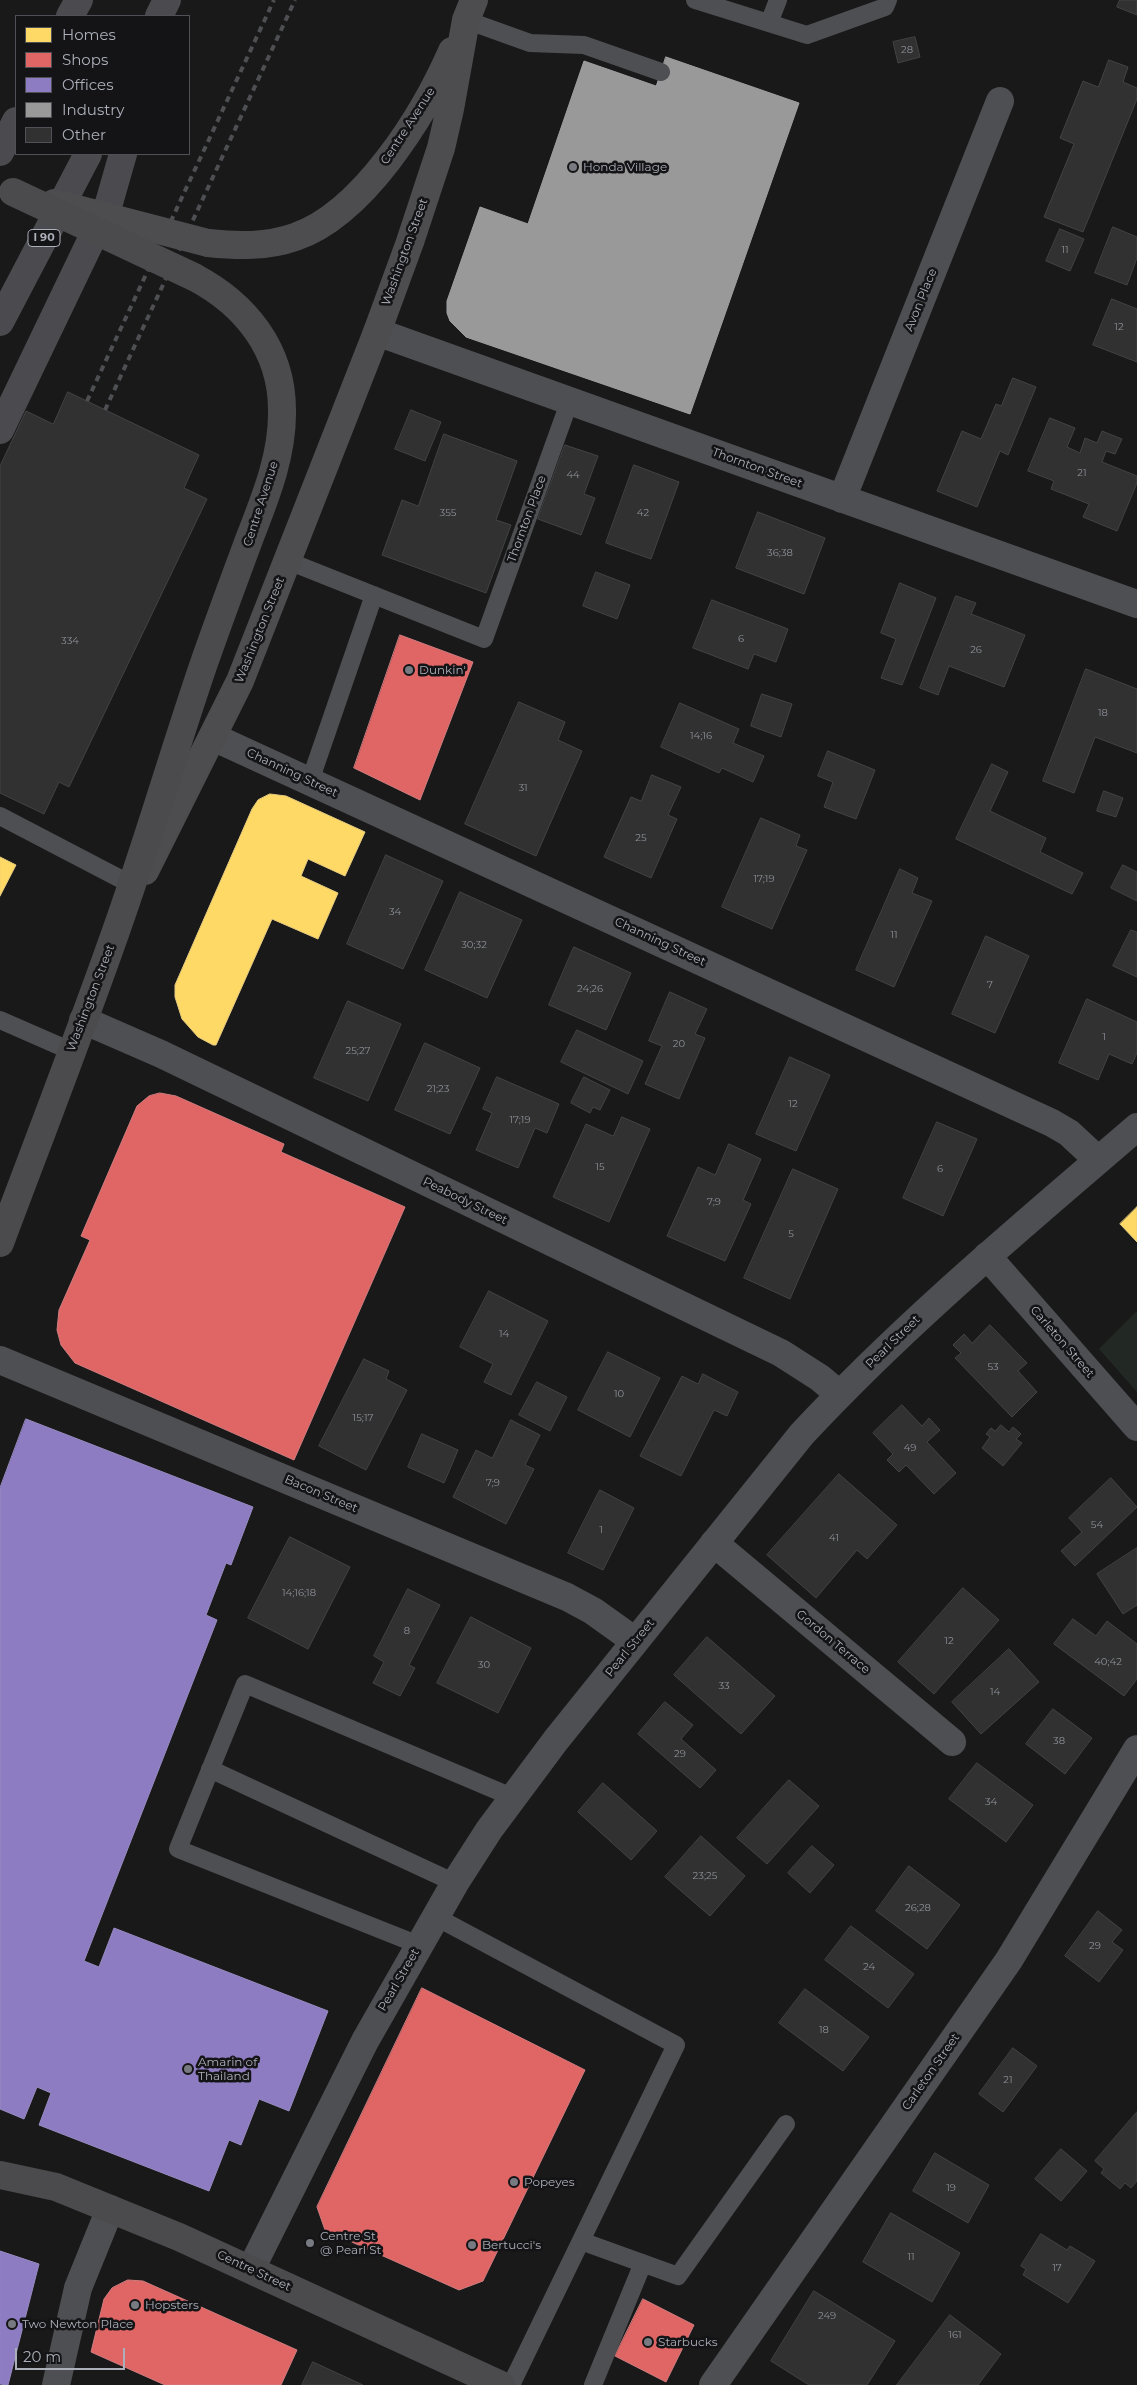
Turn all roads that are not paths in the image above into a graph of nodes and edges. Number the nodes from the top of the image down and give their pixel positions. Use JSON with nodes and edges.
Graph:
{"nodes":[{"id":1,"x":78,"y":0,"type":"edge"},
{"id":2,"x":694,"y":0,"type":"edge"},
{"id":3,"x":778,"y":0,"type":"edge"},
{"id":4,"x":888,"y":0,"type":"edge"},
{"id":5,"x":470,"y":10,"type":"edge"},
{"id":6,"x":70,"y":15,"type":"edge"},
{"id":7,"x":769,"y":23,"type":"junction"},
{"id":8,"x":660,"y":72,"type":"dead end"},
{"id":9,"x":1000,"y":101,"type":"dead end"},
{"id":10,"x":15,"y":123,"type":"edge"},
{"id":11,"x":0,"y":152,"type":"edge"},
{"id":12,"x":87,"y":155,"type":"edge"},
{"id":13,"x":123,"y":155,"type":"edge"},
{"id":14,"x":6,"y":190,"type":"edge"},
{"id":15,"x":0,"y":322,"type":"edge"},
{"id":16,"x":377,"y":332,"type":"junction"},
{"id":17,"x":570,"y":400,"type":"junction"},
{"id":18,"x":0,"y":430,"type":"edge"},
{"id":19,"x":842,"y":499,"type":"junction"},
{"id":20,"x":288,"y":560,"type":"junction"},
{"id":21,"x":374,"y":595,"type":"junction"},
{"id":22,"x":1137,"y":604,"type":"edge"},
{"id":23,"x":212,"y":737,"type":"junction"},
{"id":24,"x":310,"y":781,"type":"junction"},
{"id":25,"x":0,"y":816,"type":"edge"},
{"id":26,"x":134,"y":886,"type":"junction"},
{"id":27,"x":121,"y":916,"type":"joint"},
{"id":28,"x":0,"y":1020,"type":"edge"},
{"id":29,"x":83,"y":1020,"type":"junction"},
{"id":30,"x":71,"y":1051,"type":"junction"},
{"id":31,"x":1137,"y":1127,"type":"edge"},
{"id":32,"x":1098,"y":1160,"type":"junction"},
{"id":33,"x":0,"y":1243,"type":"edge"},
{"id":34,"x":988,"y":1256,"type":"junction"},
{"id":35,"x":0,"y":1360,"type":"edge"},
{"id":36,"x":840,"y":1394,"type":"junction"},
{"id":37,"x":1137,"y":1427,"type":"edge"},
{"id":38,"x":714,"y":1543,"type":"junction"},
{"id":39,"x":635,"y":1641,"type":"junction"},
{"id":40,"x":952,"y":1742,"type":"dead end"},
{"id":41,"x":1137,"y":1749,"type":"edge"},
{"id":42,"x":210,"y":1769,"type":"junction"},
{"id":43,"x":512,"y":1797,"type":"junction"},
{"id":44,"x":455,"y":1883,"type":"junction"},
{"id":45,"x":436,"y":1917,"type":"junction"},
{"id":46,"x":420,"y":1945,"type":"junction"},
{"id":47,"x":786,"y":2124,"type":"dead end"},
{"id":48,"x":0,"y":2160,"type":"edge"},
{"id":49,"x":0,"y":2175,"type":"edge"},
{"id":50,"x":56,"y":2187,"type":"junction"},
{"id":51,"x":110,"y":2209,"type":"junction"},
{"id":52,"x":581,"y":2241,"type":"junction"},
{"id":53,"x":643,"y":2263,"type":"junction"},
{"id":54,"x":251,"y":2269,"type":"junction"},
{"id":55,"x":501,"y":2384,"type":"edge"},
{"id":56,"x":56,"y":2385,"type":"edge"},
{"id":57,"x":593,"y":2385,"type":"edge"},
{"id":58,"x":712,"y":2385,"type":"edge"}],
"edges":[{"from":1,"to":6,"type":"highway"},
{"from":2,"to":7,"type":"lane"},
{"from":3,"to":7,"type":"lane"},
{"from":4,"to":7,"type":"lane"},
{"from":5,"to":8,"type":"lane"},
{"from":5,"to":14,"type":"main road","name":"Centre Avenue","bridge":true},
{"from":5,"to":16,"type":"main road","name":"Washington Street"},
{"from":9,"to":19,"type":"street","name":"Avon Place"},
{"from":10,"to":11,"type":"highway"},
{"from":12,"to":15,"type":"highway","number":"I 90"},
{"from":13,"to":18,"type":"highway"},
{"from":14,"to":26,"type":"main road","name":"Centre Avenue","bridge":true},
{"from":16,"to":17,"type":"street","name":"Thornton Street"},
{"from":16,"to":20,"type":"main road","name":"Washington Street"},
{"from":17,"to":19,"type":"street","name":"Thornton Street"},
{"from":17,"to":21,"type":"lane","name":"Thornton Place"},
{"from":19,"to":22,"type":"street","name":"Thornton Street"},
{"from":20,"to":21,"type":"lane"},
{"from":20,"to":23,"type":"main road","name":"Washington Street"},
{"from":21,"to":24,"type":"lane"},
{"from":23,"to":24,"type":"street","name":"Channing Street"},
{"from":23,"to":26,"type":"main road","name":"Washington Street"},
{"from":24,"to":32,"type":"street","name":"Channing Street"},
{"from":25,"to":26,"type":"lane"},
{"from":26,"to":27,"type":"main road","name":"Centre Avenue"},
{"from":27,"to":29,"type":"main road","name":"Washington Street"},
{"from":28,"to":30,"type":"lane"},
{"from":29,"to":30,"type":"main road","name":"Washington Street"},
{"from":29,"to":36,"type":"street","name":"Peabody Street"},
{"from":30,"to":33,"type":"main road","name":"Washington Street"},
{"from":31,"to":32,"type":"street","name":"Pearl Street"},
{"from":32,"to":34,"type":"street","name":"Pearl Street"},
{"from":34,"to":36,"type":"street","name":"Pearl Street"},
{"from":34,"to":37,"type":"street","name":"Carleton Street"},
{"from":35,"to":39,"type":"street","name":"Bacon Street"},
{"from":36,"to":38,"type":"street","name":"Pearl Street"},
{"from":38,"to":39,"type":"street","name":"Pearl Street"},
{"from":38,"to":40,"type":"street","name":"Gordon Terrace"},
{"from":39,"to":43,"type":"street","name":"Pearl Street"},
{"from":41,"to":58,"type":"street","name":"Carleton Street"},
{"from":42,"to":43,"type":"lane"},
{"from":42,"to":44,"type":"lane"},
{"from":42,"to":46,"type":"lane"},
{"from":43,"to":44,"type":"street","name":"Pearl Street"},
{"from":44,"to":45,"type":"street","name":"Pearl Street"},
{"from":45,"to":46,"type":"street","name":"Pearl Street"},
{"from":45,"to":52,"type":"lane"},
{"from":46,"to":54,"type":"street","name":"Pearl Street"},
{"from":47,"to":53,"type":"lane"},
{"from":48,"to":50,"type":"main road"},
{"from":49,"to":50,"type":"main road","name":"Centre Street"},
{"from":50,"to":51,"type":"main road","name":"Centre Street"},
{"from":51,"to":54,"type":"main road","name":"Centre Street"},
{"from":51,"to":56,"type":"street"},
{"from":52,"to":53,"type":"lane"},
{"from":52,"to":55,"type":"lane"},
{"from":53,"to":57,"type":"lane"},
{"from":54,"to":55,"type":"main road","name":"Centre Street"}]}
